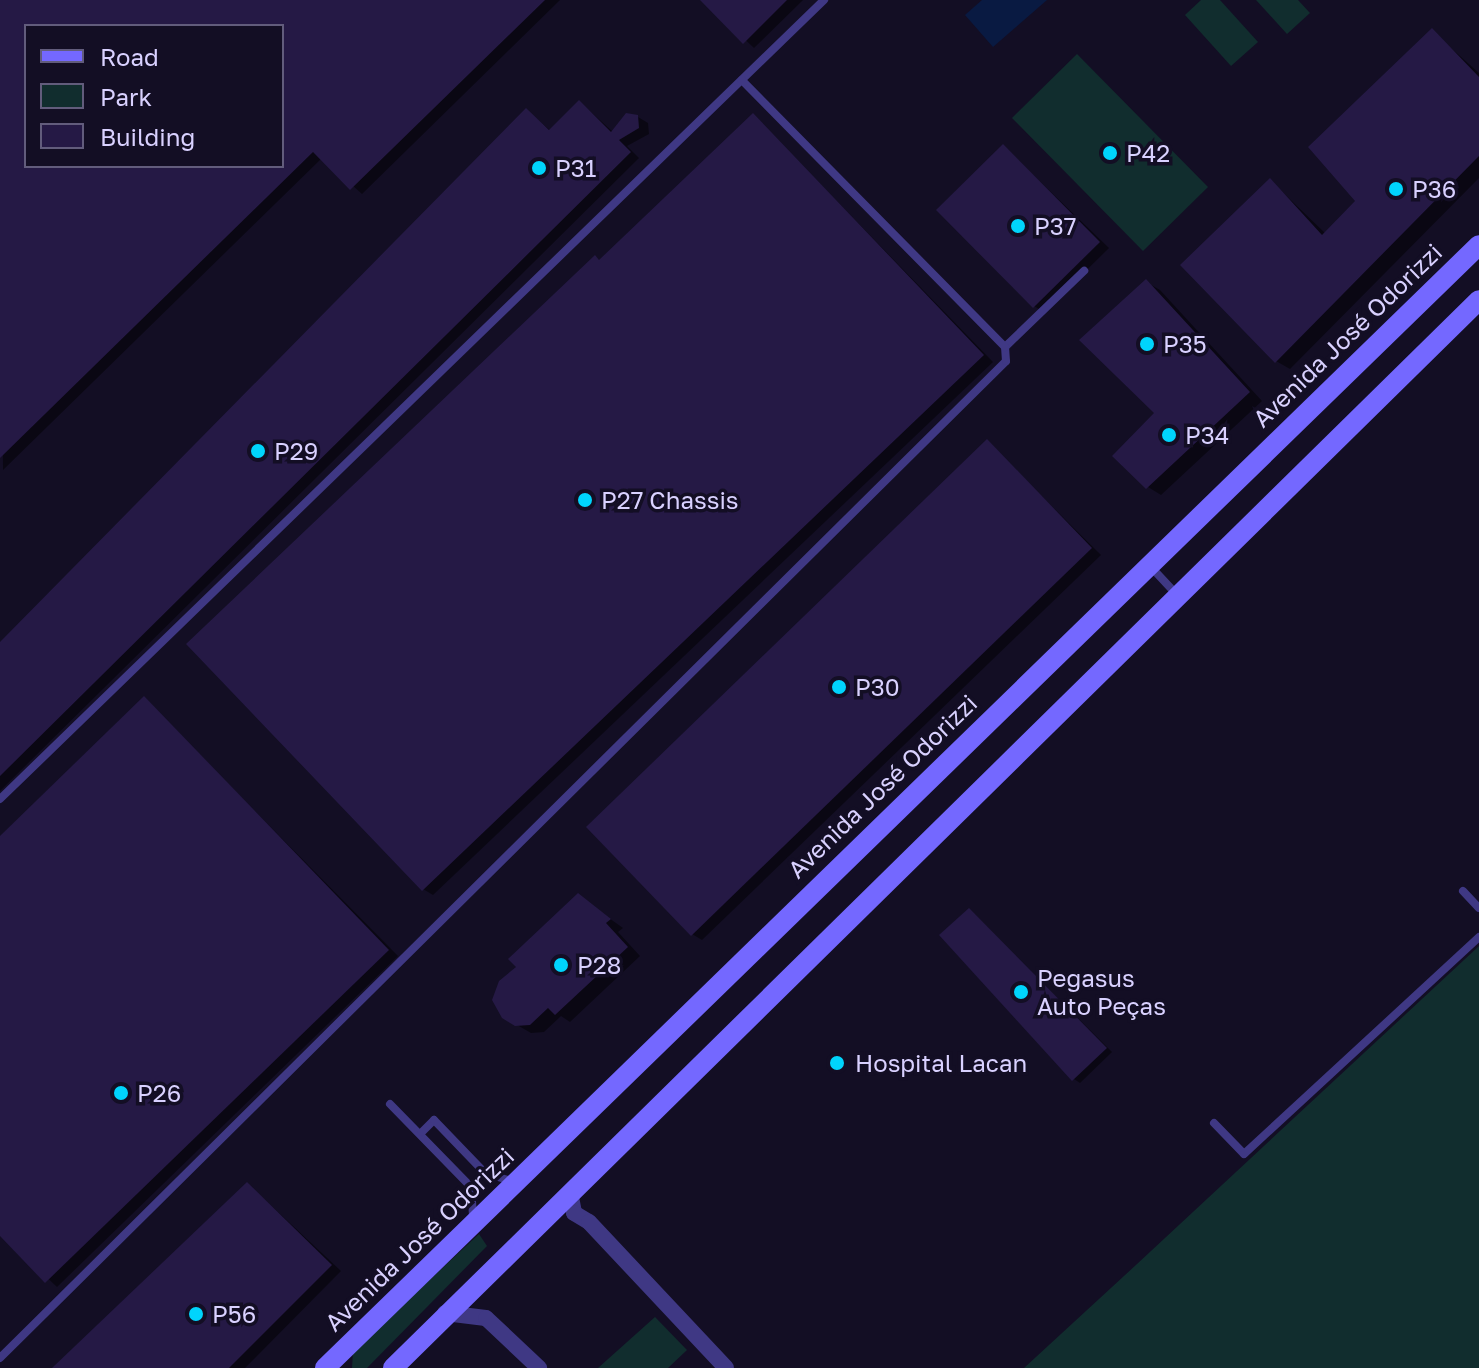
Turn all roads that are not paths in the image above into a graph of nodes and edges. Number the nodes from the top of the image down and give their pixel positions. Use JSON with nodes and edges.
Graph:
{"nodes":[{"id":1,"x":824,"y":0,"type":"edge"},
{"id":2,"x":742,"y":80,"type":"junction"},
{"id":3,"x":1479,"y":245,"type":"edge"},
{"id":4,"x":1084,"y":271,"type":"dead end"},
{"id":5,"x":1479,"y":300,"type":"edge"},
{"id":6,"x":1005,"y":347,"type":"junction"},
{"id":7,"x":1148,"y":564,"type":"junction"},
{"id":8,"x":1181,"y":598,"type":"junction"},
{"id":9,"x":0,"y":799,"type":"edge"},
{"id":10,"x":1463,"y":891,"type":"dead end"},
{"id":11,"x":1479,"y":908,"type":"edge"},
{"id":12,"x":1479,"y":937,"type":"edge"},
{"id":13,"x":390,"y":1104,"type":"dead end"},
{"id":14,"x":1214,"y":1123,"type":"dead end"},
{"id":15,"x":422,"y":1132,"type":"junction"},
{"id":16,"x":485,"y":1173,"type":"junction"},
{"id":17,"x":514,"y":1182,"type":"junction"},
{"id":18,"x":471,"y":1187,"type":"junction"},
{"id":19,"x":570,"y":1192,"type":"junction"},
{"id":20,"x":473,"y":1220,"type":"junction"},
{"id":21,"x":445,"y":1313,"type":"junction"},
{"id":22,"x":0,"y":1358,"type":"edge"},
{"id":23,"x":325,"y":1368,"type":"edge"},
{"id":24,"x":393,"y":1368,"type":"edge"},
{"id":25,"x":539,"y":1368,"type":"edge"},
{"id":26,"x":726,"y":1368,"type":"edge"}],
"edges":[{"from":1,"to":2,"type":"lane"},
{"from":2,"to":6,"type":"lane"},
{"from":2,"to":9,"type":"lane"},
{"from":3,"to":7,"type":"main road","name":"Avenida José Odorizzi"},
{"from":4,"to":6,"type":"lane"},
{"from":5,"to":8,"type":"main road"},
{"from":6,"to":22,"type":"lane"},
{"from":7,"to":8,"type":"lane"},
{"from":7,"to":17,"type":"main road","name":"Avenida José Odorizzi"},
{"from":8,"to":19,"type":"main road"},
{"from":10,"to":11,"type":"lane"},
{"from":12,"to":14,"type":"lane"},
{"from":13,"to":15,"type":"lane"},
{"from":15,"to":16,"type":"lane"},
{"from":15,"to":18,"type":"lane"},
{"from":16,"to":17,"type":"lane"},
{"from":16,"to":18,"type":"lane"},
{"from":17,"to":20,"type":"main road","name":"Avenida José Odorizzi"},
{"from":18,"to":20,"type":"lane"},
{"from":19,"to":21,"type":"main road"},
{"from":19,"to":26,"type":"street"},
{"from":20,"to":23,"type":"main road","name":"Avenida José Odorizzi"},
{"from":21,"to":24,"type":"main road"},
{"from":21,"to":25,"type":"street"}]}
